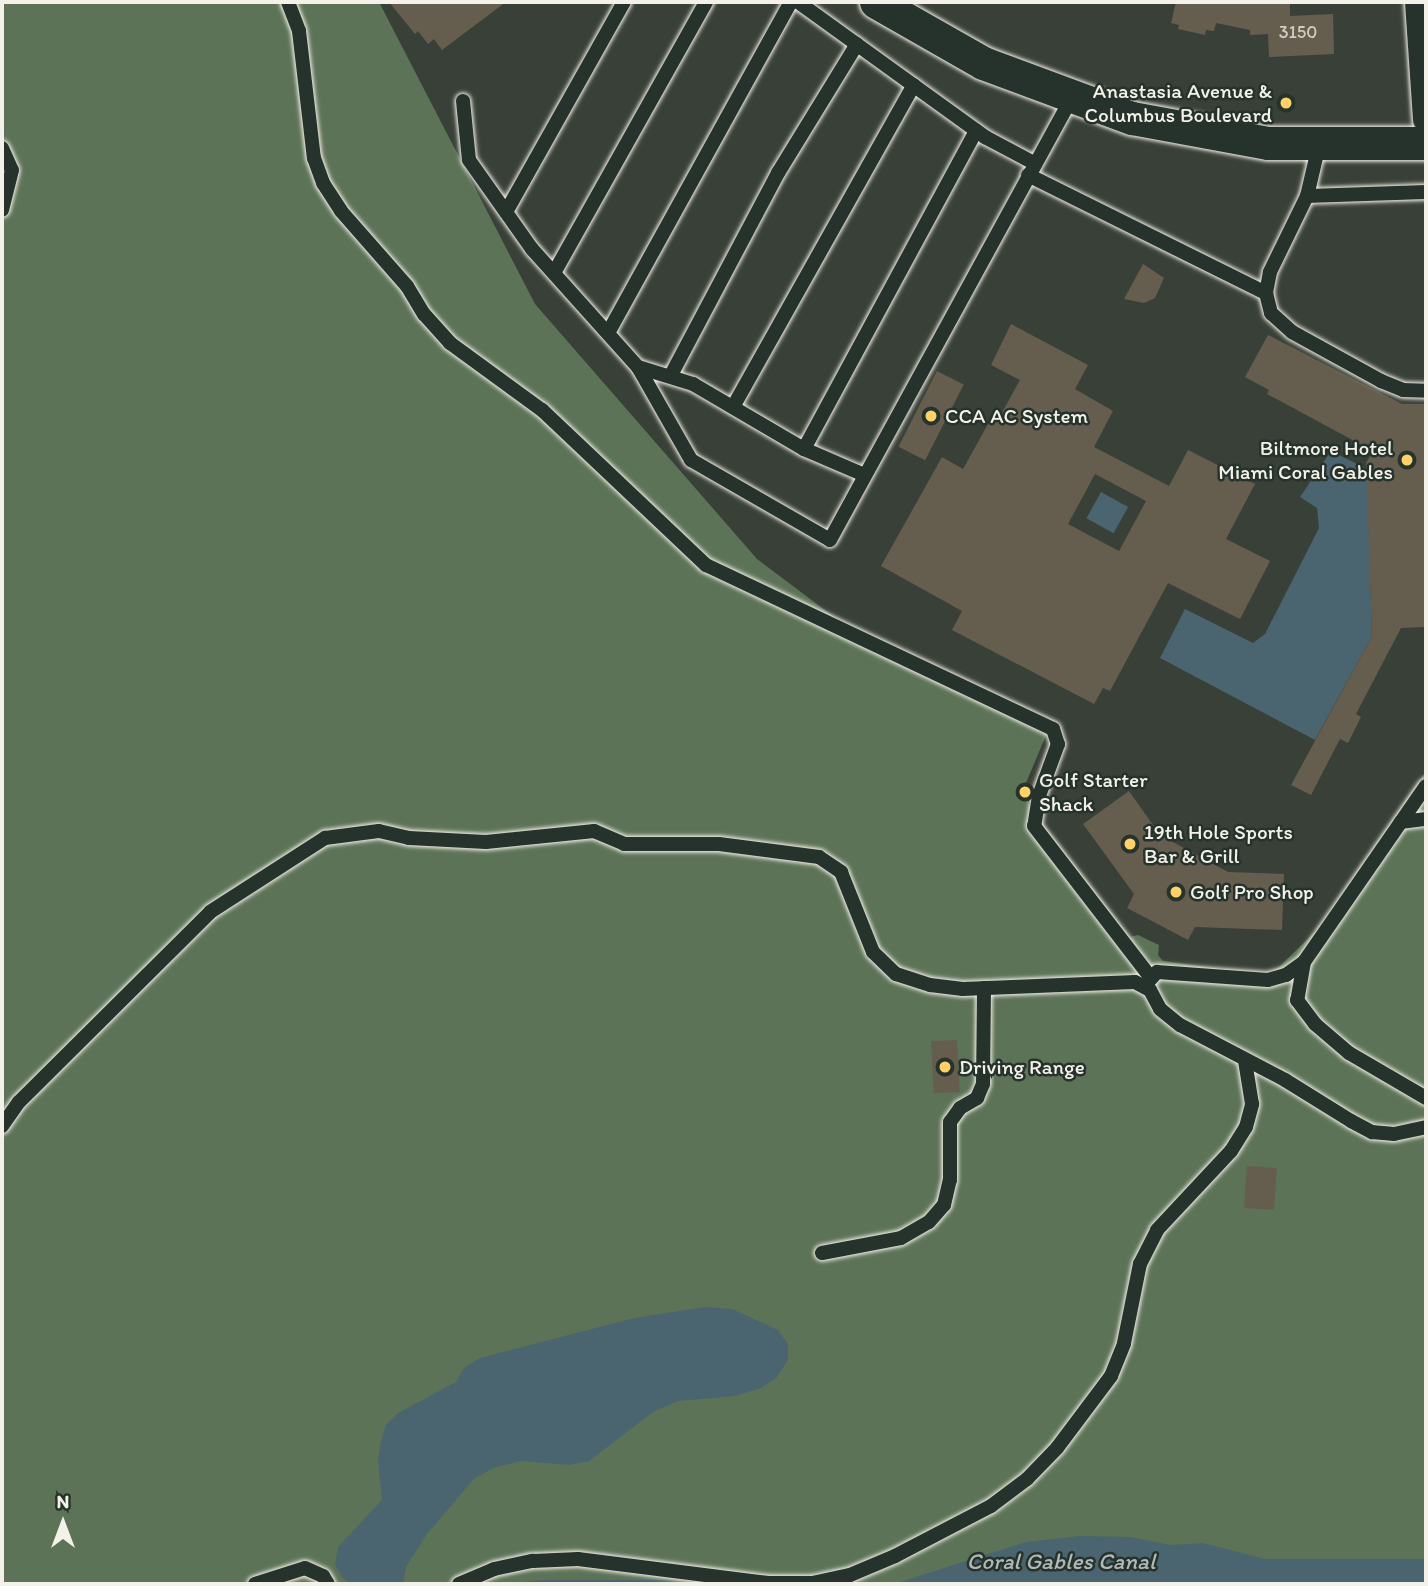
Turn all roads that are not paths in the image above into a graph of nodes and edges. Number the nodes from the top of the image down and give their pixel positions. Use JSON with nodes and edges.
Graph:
{"nodes":[{"id":1,"x":288,"y":2,"type":"edge"},
{"id":2,"x":624,"y":2,"type":"edge"},
{"id":3,"x":706,"y":2,"type":"edge"},
{"id":4,"x":791,"y":2,"type":"edge"},
{"id":5,"x":798,"y":2,"type":"edge"},
{"id":6,"x":876,"y":2,"type":"edge"},
{"id":7,"x":1418,"y":2,"type":"edge"},
{"id":8,"x":856,"y":44,"type":"junction"},
{"id":9,"x":914,"y":85,"type":"junction"},
{"id":10,"x":1072,"y":99,"type":"junction"},
{"id":11,"x":463,"y":102,"type":"dead end"},
{"id":12,"x":1426,"y":120,"type":"edge"},
{"id":13,"x":976,"y":131,"type":"junction"},
{"id":14,"x":1426,"y":144,"type":"edge"},
{"id":15,"x":1319,"y":145,"type":"junction"},
{"id":16,"x":2,"y":148,"type":"edge"},
{"id":17,"x":1031,"y":169,"type":"junction"},
{"id":18,"x":1426,"y":192,"type":"edge"},
{"id":19,"x":1307,"y":196,"type":"junction"},
{"id":20,"x":2,"y":210,"type":"edge"},
{"id":21,"x":506,"y":212,"type":"junction"},
{"id":22,"x":554,"y":273,"type":"junction"},
{"id":23,"x":1266,"y":293,"type":"junction"},
{"id":24,"x":608,"y":333,"type":"junction"},
{"id":25,"x":638,"y":367,"type":"junction"},
{"id":26,"x":671,"y":375,"type":"junction"},
{"id":27,"x":1426,"y":391,"type":"edge"},
{"id":28,"x":733,"y":407,"type":"junction"},
{"id":29,"x":804,"y":449,"type":"junction"},
{"id":30,"x":862,"y":474,"type":"junction"},
{"id":31,"x":1426,"y":786,"type":"edge"},
{"id":32,"x":1426,"y":819,"type":"edge"},
{"id":33,"x":1401,"y":822,"type":"junction"},
{"id":34,"x":1304,"y":962,"type":"junction"},
{"id":35,"x":1147,"y":982,"type":"junction"},
{"id":36,"x":984,"y":988,"type":"junction"},
{"id":37,"x":1245,"y":1061,"type":"junction"},
{"id":38,"x":1426,"y":1098,"type":"edge"},
{"id":39,"x":2,"y":1126,"type":"edge"},
{"id":40,"x":1426,"y":1127,"type":"edge"},
{"id":41,"x":822,"y":1254,"type":"dead end"},
{"id":42,"x":255,"y":1584,"type":"edge"},
{"id":43,"x":328,"y":1584,"type":"edge"},
{"id":44,"x":459,"y":1584,"type":"edge"}],
"edges":[{"from":1,"to":35,"type":"lane"},
{"from":2,"to":21,"type":"lane"},
{"from":3,"to":22,"type":"lane"},
{"from":4,"to":24,"type":"lane"},
{"from":5,"to":8,"type":"lane"},
{"from":6,"to":10,"type":"street"},
{"from":7,"to":12,"type":"street"},
{"from":8,"to":9,"type":"lane"},
{"from":8,"to":26,"type":"lane"},
{"from":9,"to":13,"type":"lane"},
{"from":9,"to":28,"type":"lane"},
{"from":10,"to":15,"type":"street"},
{"from":10,"to":17,"type":"lane"},
{"from":11,"to":21,"type":"lane"},
{"from":13,"to":17,"type":"lane"},
{"from":13,"to":29,"type":"lane"},
{"from":14,"to":15,"type":"street"},
{"from":15,"to":19,"type":"lane"},
{"from":16,"to":20,"type":"lane"},
{"from":17,"to":23,"type":"lane"},
{"from":17,"to":30,"type":"lane"},
{"from":18,"to":19,"type":"lane"},
{"from":19,"to":23,"type":"lane"},
{"from":21,"to":22,"type":"lane"},
{"from":22,"to":24,"type":"lane"},
{"from":23,"to":27,"type":"lane"},
{"from":24,"to":25,"type":"lane"},
{"from":25,"to":26,"type":"lane"},
{"from":25,"to":30,"type":"lane"},
{"from":26,"to":28,"type":"lane"},
{"from":28,"to":29,"type":"lane"},
{"from":29,"to":30,"type":"lane"},
{"from":31,"to":33,"type":"lane"},
{"from":32,"to":33,"type":"lane"},
{"from":33,"to":34,"type":"lane"},
{"from":34,"to":35,"type":"lane"},
{"from":34,"to":38,"type":"lane"},
{"from":35,"to":36,"type":"lane"},
{"from":35,"to":37,"type":"lane"},
{"from":36,"to":39,"type":"lane"},
{"from":36,"to":41,"type":"lane"},
{"from":37,"to":40,"type":"lane"},
{"from":37,"to":44,"type":"lane"},
{"from":42,"to":43,"type":"lane"}]}
